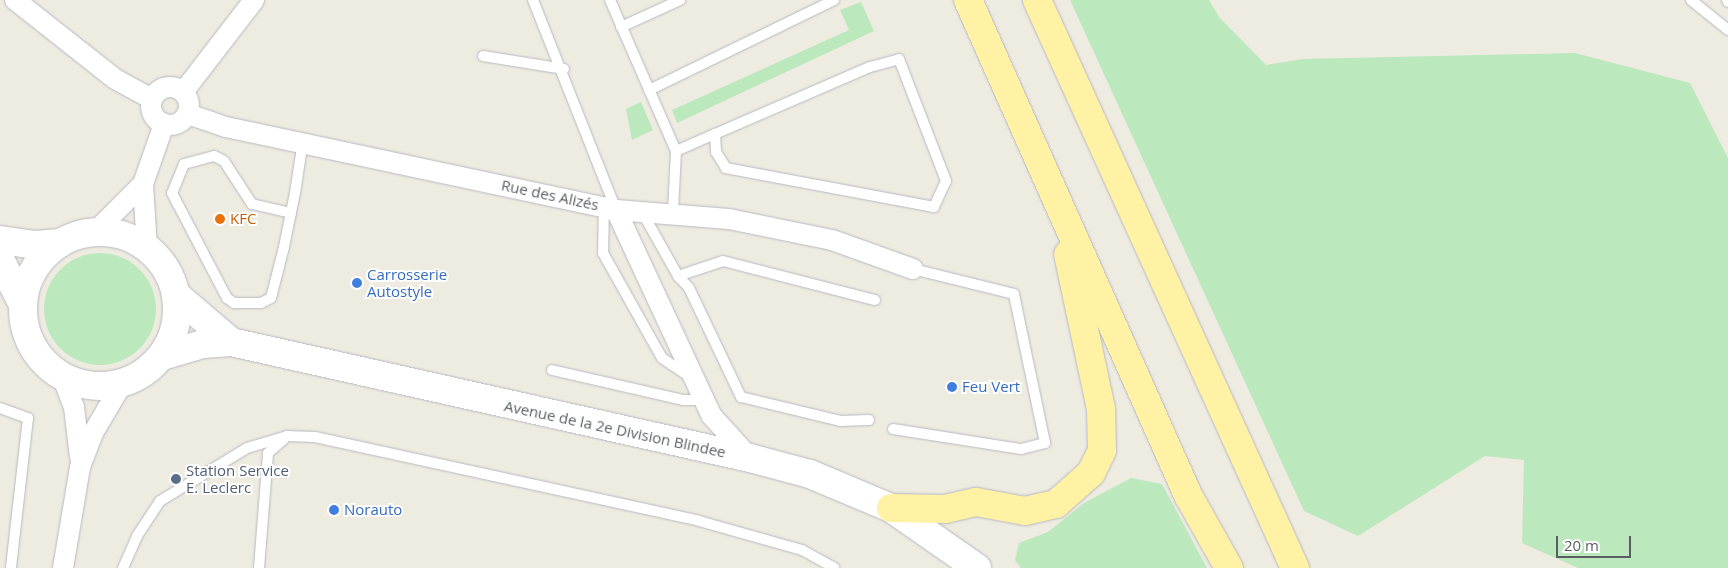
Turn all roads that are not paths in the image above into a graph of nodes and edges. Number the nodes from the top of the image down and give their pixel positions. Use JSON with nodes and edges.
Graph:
{"nodes":[{"id":1,"x":15,"y":0,"type":"edge"},
{"id":2,"x":254,"y":0,"type":"edge"},
{"id":3,"x":533,"y":0,"type":"edge"},
{"id":4,"x":610,"y":0,"type":"edge"},
{"id":5,"x":680,"y":0,"type":"edge"},
{"id":6,"x":834,"y":0,"type":"edge"},
{"id":7,"x":968,"y":0,"type":"edge"},
{"id":8,"x":1037,"y":0,"type":"edge"},
{"id":9,"x":1691,"y":0,"type":"edge"},
{"id":10,"x":621,"y":27,"type":"junction"},
{"id":11,"x":1728,"y":30,"type":"edge"},
{"id":12,"x":483,"y":56,"type":"dead end"},
{"id":13,"x":564,"y":69,"type":"junction"},
{"id":14,"x":649,"y":90,"type":"junction"},
{"id":15,"x":184,"y":91,"type":"junction"},
{"id":16,"x":152,"y":99,"type":"junction"},
{"id":17,"x":188,"y":114,"type":"junction"},
{"id":18,"x":164,"y":124,"type":"junction"},
{"id":19,"x":715,"y":134,"type":"junction"},
{"id":20,"x":302,"y":141,"type":"junction"},
{"id":21,"x":676,"y":151,"type":"junction"},
{"id":22,"x":143,"y":184,"type":"junction"},
{"id":23,"x":1053,"y":192,"type":"junction"},
{"id":24,"x":610,"y":208,"type":"junction"},
{"id":25,"x":642,"y":211,"type":"junction"},
{"id":26,"x":673,"y":211,"type":"junction"},
{"id":27,"x":291,"y":212,"type":"junction"},
{"id":28,"x":96,"y":232,"type":"junction"},
{"id":29,"x":0,"y":240,"type":"edge"},
{"id":30,"x":60,"y":243,"type":"junction"},
{"id":31,"x":147,"y":248,"type":"junction"},
{"id":32,"x":0,"y":259,"type":"edge"},
{"id":33,"x":913,"y":269,"type":"joint"},
{"id":34,"x":678,"y":276,"type":"junction"},
{"id":35,"x":176,"y":295,"type":"junction"},
{"id":36,"x":875,"y":300,"type":"dead end"},
{"id":37,"x":24,"y":305,"type":"junction"},
{"id":38,"x":231,"y":342,"type":"junction"},
{"id":39,"x":162,"y":356,"type":"junction"},
{"id":40,"x":552,"y":370,"type":"dead end"},
{"id":41,"x":62,"y":376,"type":"junction"},
{"id":42,"x":695,"y":380,"type":"junction"},
{"id":43,"x":122,"y":384,"type":"junction"},
{"id":44,"x":704,"y":400,"type":"junction"},
{"id":45,"x":0,"y":408,"type":"edge"},
{"id":46,"x":869,"y":420,"type":"dead end"},
{"id":47,"x":893,"y":429,"type":"dead end"},
{"id":48,"x":286,"y":436,"type":"junction"},
{"id":49,"x":750,"y":458,"type":"junction"},
{"id":50,"x":80,"y":467,"type":"junction"},
{"id":51,"x":891,"y":508,"type":"junction"},
{"id":52,"x":11,"y":568,"type":"edge"},
{"id":53,"x":63,"y":568,"type":"edge"},
{"id":54,"x":123,"y":568,"type":"edge"},
{"id":55,"x":258,"y":568,"type":"edge"},
{"id":56,"x":834,"y":568,"type":"edge"},
{"id":57,"x":977,"y":568,"type":"edge"},
{"id":58,"x":1229,"y":568,"type":"edge"},
{"id":59,"x":1295,"y":568,"type":"edge"}],
"edges":[{"from":1,"to":16,"type":"street"},
{"from":2,"to":15,"type":"street"},
{"from":3,"to":13,"type":"lane"},
{"from":4,"to":10,"type":"lane"},
{"from":5,"to":10,"type":"lane"},
{"from":6,"to":14,"type":"lane"},
{"from":7,"to":23,"type":"main road"},
{"from":8,"to":59,"type":"main road"},
{"from":9,"to":11,"type":"lane"},
{"from":10,"to":14,"type":"lane"},
{"from":12,"to":13,"type":"lane"},
{"from":13,"to":24,"type":"lane"},
{"from":14,"to":21,"type":"lane"},
{"from":15,"to":16,"type":"street"},
{"from":15,"to":17,"type":"street"},
{"from":16,"to":18,"type":"street"},
{"from":17,"to":18,"type":"street"},
{"from":17,"to":20,"type":"street","name":"Rue des Alizés"},
{"from":18,"to":22,"type":"street"},
{"from":19,"to":19,"type":"lane"},
{"from":19,"to":21,"type":"lane"},
{"from":20,"to":24,"type":"street","name":"Rue des Alizés"},
{"from":20,"to":27,"type":"lane"},
{"from":21,"to":26,"type":"lane"},
{"from":22,"to":28,"type":"street"},
{"from":22,"to":31,"type":"street"},
{"from":23,"to":51,"type":"main road"},
{"from":23,"to":58,"type":"main road"},
{"from":24,"to":25,"type":"street","name":"Rue des Alizés"},
{"from":24,"to":42,"type":"street"},
{"from":24,"to":42,"type":"lane"},
{"from":25,"to":26,"type":"street","name":"Rue des Alizés"},
{"from":25,"to":34,"type":"lane"},
{"from":26,"to":33,"type":"street","name":"Rue des Alizés"},
{"from":27,"to":27,"type":"lane"},
{"from":28,"to":30,"type":"main road"},
{"from":28,"to":31,"type":"main road"},
{"from":29,"to":30,"type":"main road"},
{"from":30,"to":37,"type":"main road"},
{"from":31,"to":35,"type":"main road"},
{"from":32,"to":37,"type":"main road"},
{"from":33,"to":47,"type":"lane"},
{"from":34,"to":36,"type":"lane"},
{"from":34,"to":46,"type":"lane"},
{"from":35,"to":38,"type":"main road","name":"Avenue de la 2e Division Blindee"},
{"from":35,"to":39,"type":"main road"},
{"from":37,"to":41,"type":"main road"},
{"from":38,"to":39,"type":"main road","name":"Avenue de la 2e Division Blindee"},
{"from":38,"to":49,"type":"main road","name":"Avenue de la 2e Division Blindee"},
{"from":39,"to":43,"type":"main road"},
{"from":40,"to":44,"type":"lane"},
{"from":41,"to":43,"type":"main road"},
{"from":41,"to":50,"type":"street"},
{"from":42,"to":44,"type":"street"},
{"from":43,"to":50,"type":"street"},
{"from":44,"to":49,"type":"street"},
{"from":45,"to":52,"type":"lane"},
{"from":48,"to":54,"type":"lane"},
{"from":48,"to":55,"type":"lane"},
{"from":48,"to":56,"type":"lane"},
{"from":49,"to":51,"type":"main road","name":"Avenue de la 2e Division Blindee"},
{"from":50,"to":53,"type":"street"},
{"from":51,"to":57,"type":"main road","name":"Avenue de la 2e Division Blindee"}]}
